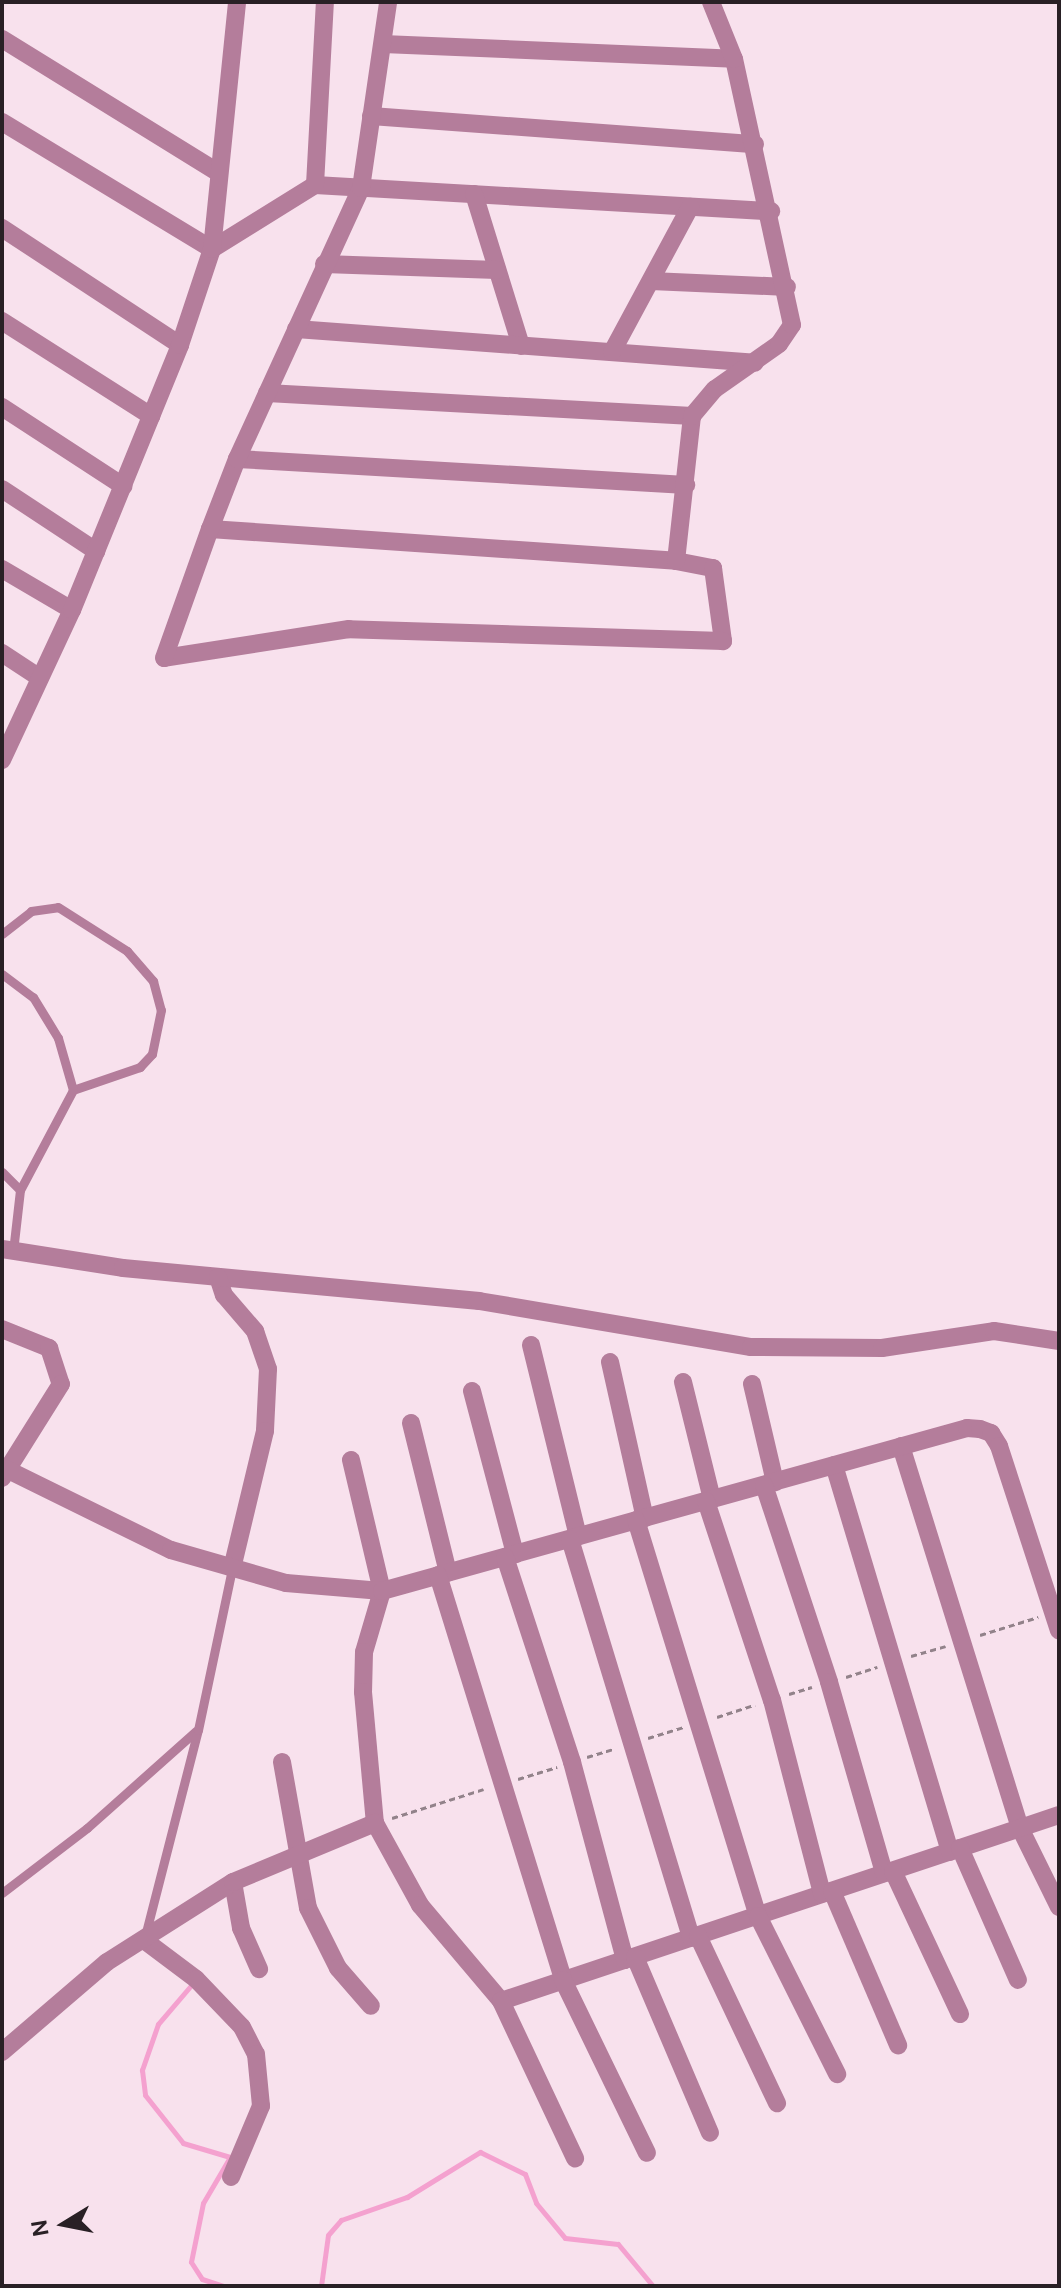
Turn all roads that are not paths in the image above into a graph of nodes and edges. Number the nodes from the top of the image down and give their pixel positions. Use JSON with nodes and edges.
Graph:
{"nodes":[{"id":1,"x":325,"y":2,"type":"edge"},
{"id":2,"x":388,"y":2,"type":"edge"},
{"id":3,"x":711,"y":2,"type":"edge"},
{"id":4,"x":233,"y":4,"type":"edge"},
{"id":5,"x":2,"y":39,"type":"edge"},
{"id":6,"x":383,"y":44,"type":"junction"},
{"id":7,"x":734,"y":59,"type":"junction"},
{"id":8,"x":371,"y":116,"type":"junction"},
{"id":9,"x":2,"y":122,"type":"edge"},
{"id":10,"x":755,"y":144,"type":"junction"},
{"id":11,"x":219,"y":173,"type":"junction"},
{"id":12,"x":315,"y":185,"type":"junction"},
{"id":13,"x":361,"y":188,"type":"junction"},
{"id":14,"x":474,"y":194,"type":"junction"},
{"id":15,"x":690,"y":207,"type":"junction"},
{"id":16,"x":771,"y":211,"type":"junction"},
{"id":17,"x":2,"y":228,"type":"edge"},
{"id":18,"x":212,"y":249,"type":"junction"},
{"id":19,"x":324,"y":264,"type":"junction"},
{"id":20,"x":497,"y":270,"type":"junction"},
{"id":21,"x":651,"y":281,"type":"junction"},
{"id":22,"x":787,"y":287,"type":"junction"},
{"id":23,"x":2,"y":321,"type":"edge"},
{"id":24,"x":296,"y":329,"type":"junction"},
{"id":25,"x":180,"y":345,"type":"junction"},
{"id":26,"x":521,"y":346,"type":"junction"},
{"id":27,"x":612,"y":352,"type":"junction"},
{"id":28,"x":755,"y":363,"type":"junction"},
{"id":29,"x":267,"y":393,"type":"junction"},
{"id":30,"x":2,"y":407,"type":"edge"},
{"id":31,"x":151,"y":416,"type":"junction"},
{"id":32,"x":692,"y":416,"type":"junction"},
{"id":33,"x":237,"y":459,"type":"junction"},
{"id":34,"x":686,"y":485,"type":"junction"},
{"id":35,"x":123,"y":486,"type":"junction"},
{"id":36,"x":2,"y":489,"type":"edge"},
{"id":37,"x":210,"y":529,"type":"junction"},
{"id":38,"x":96,"y":551,"type":"junction"},
{"id":39,"x":676,"y":561,"type":"junction"},
{"id":40,"x":2,"y":569,"type":"edge"},
{"id":41,"x":72,"y":610,"type":"junction"},
{"id":42,"x":2,"y":653,"type":"edge"},
{"id":43,"x":40,"y":678,"type":"junction"},
{"id":44,"x":7,"y":737,"type":"edge"},
{"id":45,"x":2,"y":760,"type":"edge"},
{"id":46,"x":2,"y":934,"type":"edge"},
{"id":47,"x":2,"y":974,"type":"edge"},
{"id":48,"x":73,"y":1090,"type":"junction"},
{"id":49,"x":2,"y":1172,"type":"edge"},
{"id":50,"x":20,"y":1190,"type":"junction"},
{"id":51,"x":8,"y":1250,"type":"edge"},
{"id":52,"x":218,"y":1277,"type":"junction"},
{"id":53,"x":2,"y":1329,"type":"edge"},
{"id":54,"x":1059,"y":1341,"type":"edge"},
{"id":55,"x":531,"y":1345,"type":"dead end"},
{"id":56,"x":610,"y":1362,"type":"dead end"},
{"id":57,"x":683,"y":1382,"type":"dead end"},
{"id":58,"x":752,"y":1384,"type":"dead end"},
{"id":59,"x":472,"y":1391,"type":"dead end"},
{"id":60,"x":411,"y":1423,"type":"dead end"},
{"id":61,"x":901,"y":1446,"type":"junction"},
{"id":62,"x":351,"y":1460,"type":"dead end"},
{"id":63,"x":834,"y":1465,"type":"junction"},
{"id":64,"x":4,"y":1472,"type":"edge"},
{"id":65,"x":769,"y":1483,"type":"junction"},
{"id":66,"x":709,"y":1500,"type":"junction"},
{"id":67,"x":640,"y":1519,"type":"junction"},
{"id":68,"x":574,"y":1537,"type":"junction"},
{"id":69,"x":510,"y":1555,"type":"junction"},
{"id":70,"x":232,"y":1568,"type":"junction"},
{"id":71,"x":443,"y":1574,"type":"junction"},
{"id":72,"x":382,"y":1591,"type":"junction"},
{"id":73,"x":1056,"y":1619,"type":"edge"},
{"id":74,"x":198,"y":1730,"type":"junction"},
{"id":75,"x":282,"y":1762,"type":"dead end"},
{"id":76,"x":1059,"y":1815,"type":"edge"},
{"id":77,"x":375,"y":1823,"type":"junction"},
{"id":78,"x":1020,"y":1828,"type":"junction"},
{"id":79,"x":955,"y":1850,"type":"junction"},
{"id":80,"x":296,"y":1853,"type":"junction"},
{"id":81,"x":888,"y":1872,"type":"junction"},
{"id":82,"x":233,"y":1882,"type":"junction"},
{"id":83,"x":2,"y":1893,"type":"edge"},
{"id":84,"x":827,"y":1893,"type":"junction"},
{"id":85,"x":1059,"y":1907,"type":"edge"},
{"id":86,"x":758,"y":1916,"type":"junction"},
{"id":87,"x":694,"y":1937,"type":"junction"},
{"id":88,"x":144,"y":1940,"type":"junction"},
{"id":89,"x":630,"y":1958,"type":"junction"},
{"id":90,"x":259,"y":1969,"type":"dead end"},
{"id":91,"x":563,"y":1980,"type":"junction"},
{"id":92,"x":1018,"y":1980,"type":"dead end"},
{"id":93,"x":501,"y":2001,"type":"junction"},
{"id":94,"x":371,"y":2006,"type":"dead end"},
{"id":95,"x":960,"y":2014,"type":"dead end"},
{"id":96,"x":898,"y":2045,"type":"dead end"},
{"id":97,"x":2,"y":2052,"type":"edge"},
{"id":98,"x":837,"y":2074,"type":"dead end"},
{"id":99,"x":777,"y":2103,"type":"dead end"},
{"id":100,"x":710,"y":2133,"type":"dead end"},
{"id":101,"x":647,"y":2153,"type":"dead end"},
{"id":102,"x":575,"y":2158,"type":"dead end"},
{"id":103,"x":231,"y":2177,"type":"dead end"}],
"edges":[{"from":1,"to":12,"type":"street"},
{"from":2,"to":6,"type":"street"},
{"from":3,"to":7,"type":"street"},
{"from":4,"to":11,"type":"street"},
{"from":5,"to":11,"type":"street"},
{"from":6,"to":7,"type":"street"},
{"from":6,"to":8,"type":"street"},
{"from":7,"to":10,"type":"street"},
{"from":8,"to":10,"type":"street"},
{"from":8,"to":13,"type":"street"},
{"from":9,"to":18,"type":"street"},
{"from":10,"to":16,"type":"street"},
{"from":11,"to":18,"type":"street"},
{"from":12,"to":13,"type":"street"},
{"from":12,"to":18,"type":"street"},
{"from":13,"to":14,"type":"street"},
{"from":13,"to":19,"type":"street"},
{"from":14,"to":15,"type":"street"},
{"from":14,"to":20,"type":"street"},
{"from":15,"to":16,"type":"street"},
{"from":15,"to":21,"type":"street"},
{"from":16,"to":22,"type":"street"},
{"from":17,"to":25,"type":"street"},
{"from":18,"to":25,"type":"street"},
{"from":19,"to":20,"type":"street"},
{"from":19,"to":24,"type":"street"},
{"from":20,"to":26,"type":"street"},
{"from":21,"to":22,"type":"street"},
{"from":21,"to":27,"type":"street"},
{"from":22,"to":28,"type":"street"},
{"from":23,"to":31,"type":"street"},
{"from":24,"to":26,"type":"street"},
{"from":24,"to":29,"type":"street"},
{"from":25,"to":31,"type":"street"},
{"from":26,"to":27,"type":"street"},
{"from":27,"to":28,"type":"street"},
{"from":28,"to":32,"type":"street"},
{"from":29,"to":32,"type":"street"},
{"from":29,"to":33,"type":"street"},
{"from":30,"to":35,"type":"street"},
{"from":31,"to":35,"type":"street"},
{"from":32,"to":34,"type":"street"},
{"from":33,"to":34,"type":"street"},
{"from":33,"to":37,"type":"street"},
{"from":34,"to":39,"type":"street"},
{"from":35,"to":38,"type":"street"},
{"from":36,"to":38,"type":"street"},
{"from":37,"to":39,"type":"street"},
{"from":37,"to":39,"type":"street"},
{"from":38,"to":41,"type":"street"},
{"from":40,"to":41,"type":"street"},
{"from":41,"to":43,"type":"street"},
{"from":42,"to":43,"type":"street"},
{"from":43,"to":44,"type":"street"},
{"from":44,"to":45,"type":"street"},
{"from":46,"to":48,"type":"lane"},
{"from":47,"to":48,"type":"lane"},
{"from":48,"to":50,"type":"lane"},
{"from":49,"to":50,"type":"lane"},
{"from":50,"to":51,"type":"lane"},
{"from":51,"to":52,"type":"street"},
{"from":52,"to":54,"type":"street"},
{"from":52,"to":70,"type":"street"},
{"from":53,"to":64,"type":"street"},
{"from":55,"to":68,"type":"street"},
{"from":56,"to":67,"type":"street"},
{"from":57,"to":66,"type":"street"},
{"from":58,"to":65,"type":"street"},
{"from":59,"to":69,"type":"street"},
{"from":60,"to":71,"type":"street"},
{"from":61,"to":63,"type":"street"},
{"from":61,"to":73,"type":"street"},
{"from":61,"to":78,"type":"street"},
{"from":62,"to":72,"type":"street"},
{"from":63,"to":65,"type":"street"},
{"from":63,"to":79,"type":"street"},
{"from":64,"to":70,"type":"street"},
{"from":65,"to":66,"type":"street"},
{"from":65,"to":81,"type":"street"},
{"from":66,"to":67,"type":"street"},
{"from":66,"to":84,"type":"street"},
{"from":67,"to":68,"type":"street"},
{"from":67,"to":86,"type":"street"},
{"from":68,"to":69,"type":"street"},
{"from":68,"to":87,"type":"street"},
{"from":69,"to":71,"type":"street"},
{"from":69,"to":89,"type":"street"},
{"from":70,"to":72,"type":"street"},
{"from":70,"to":74,"type":"lane"},
{"from":71,"to":72,"type":"street"},
{"from":71,"to":91,"type":"street"},
{"from":72,"to":77,"type":"street"},
{"from":74,"to":83,"type":"lane"},
{"from":74,"to":88,"type":"lane"},
{"from":75,"to":80,"type":"street"},
{"from":76,"to":78,"type":"street"},
{"from":77,"to":80,"type":"street"},
{"from":77,"to":93,"type":"street"},
{"from":78,"to":79,"type":"street"},
{"from":78,"to":85,"type":"street"},
{"from":79,"to":81,"type":"street"},
{"from":79,"to":92,"type":"street"},
{"from":80,"to":82,"type":"street"},
{"from":80,"to":94,"type":"street"},
{"from":81,"to":84,"type":"street"},
{"from":81,"to":95,"type":"street"},
{"from":82,"to":88,"type":"street"},
{"from":82,"to":90,"type":"street"},
{"from":84,"to":86,"type":"street"},
{"from":84,"to":96,"type":"street"},
{"from":86,"to":87,"type":"street"},
{"from":86,"to":98,"type":"street"},
{"from":87,"to":89,"type":"street"},
{"from":87,"to":99,"type":"street"},
{"from":88,"to":97,"type":"street"},
{"from":88,"to":103,"type":"street"},
{"from":89,"to":91,"type":"street"},
{"from":89,"to":100,"type":"street"},
{"from":91,"to":93,"type":"street"},
{"from":91,"to":101,"type":"street"},
{"from":93,"to":102,"type":"street"}]}
